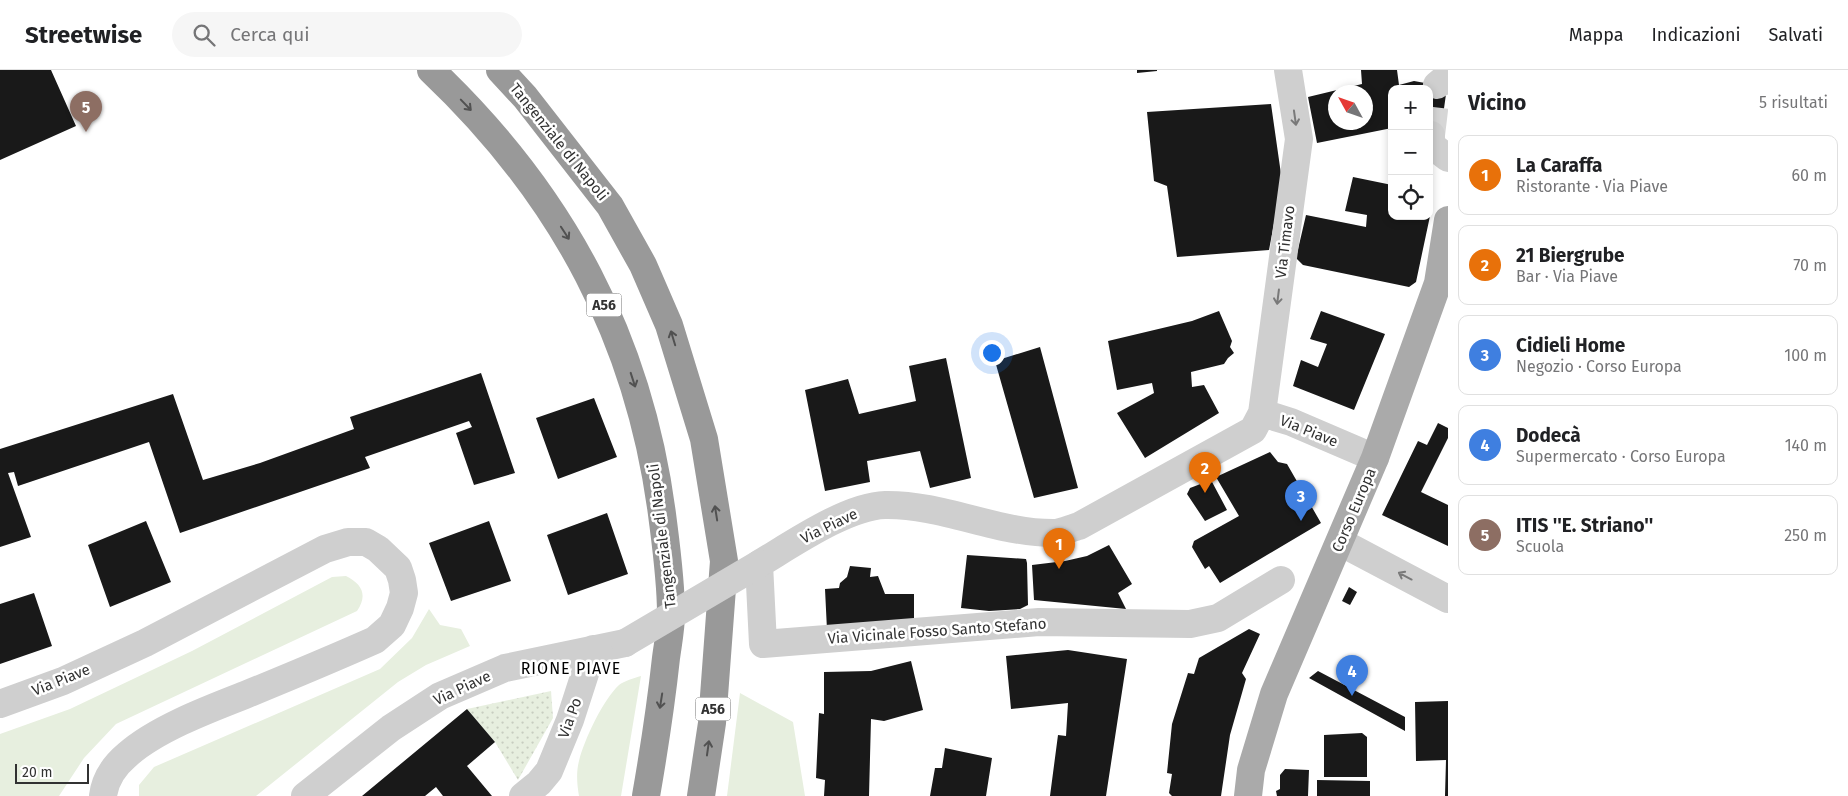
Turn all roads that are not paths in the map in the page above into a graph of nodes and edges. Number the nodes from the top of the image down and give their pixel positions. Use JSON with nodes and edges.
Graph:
{"nodes":[{"id":1,"x":432,"y":70,"type":"edge"},
{"id":2,"x":500,"y":70,"type":"edge"},
{"id":3,"x":1288,"y":70,"type":"edge"},
{"id":4,"x":1433,"y":147,"type":"edge"},
{"id":5,"x":1448,"y":158,"type":"edge"},
{"id":6,"x":1448,"y":220,"type":"edge"},
{"id":7,"x":1262,"y":413,"type":"junction"},
{"id":8,"x":1375,"y":458,"type":"junction"},
{"id":9,"x":1340,"y":542,"type":"junction"},
{"id":10,"x":759,"y":564,"type":"junction"},
{"id":11,"x":1281,"y":580,"type":"dead end"},
{"id":12,"x":1448,"y":599,"type":"edge"},
{"id":13,"x":593,"y":649,"type":"junction"},
{"id":14,"x":0,"y":704,"type":"edge"},
{"id":15,"x":538,"y":792,"type":"edge"},
{"id":16,"x":103,"y":796,"type":"edge"},
{"id":17,"x":305,"y":796,"type":"edge"},
{"id":18,"x":646,"y":796,"type":"edge"},
{"id":19,"x":701,"y":796,"type":"edge"},
{"id":20,"x":1248,"y":796,"type":"edge"}],
"edges":[{"from":1,"to":18,"type":"highway","name":"Tangenziale di Napoli","number":"A56","one_way":true},
{"from":19,"to":2,"type":"highway","name":"Tangenziale di Napoli","number":"A56","one_way":true},
{"from":3,"to":7,"type":"street","name":"Via Timavo","one_way":true},
{"from":4,"to":5,"type":"street"},
{"from":6,"to":8,"type":"main road","name":"Corso Europa"},
{"from":7,"to":8,"type":"street","name":"Via Piave"},
{"from":7,"to":10,"type":"street","name":"Via Piave"},
{"from":8,"to":9,"type":"main road","name":"Corso Europa"},
{"from":12,"to":9,"type":"street","one_way":true},
{"from":9,"to":20,"type":"main road","name":"Corso Europa"},
{"from":10,"to":11,"type":"street","name":"Via Vicinale Fosso Santo Stefano"},
{"from":10,"to":13,"type":"street","name":"Via Piave","bridge":true},
{"from":13,"to":15,"type":"street","name":"Via Po"},
{"from":13,"to":17,"type":"street","name":"Via Piave"},
{"from":14,"to":16,"type":"street","name":"Via Piave"}]}
